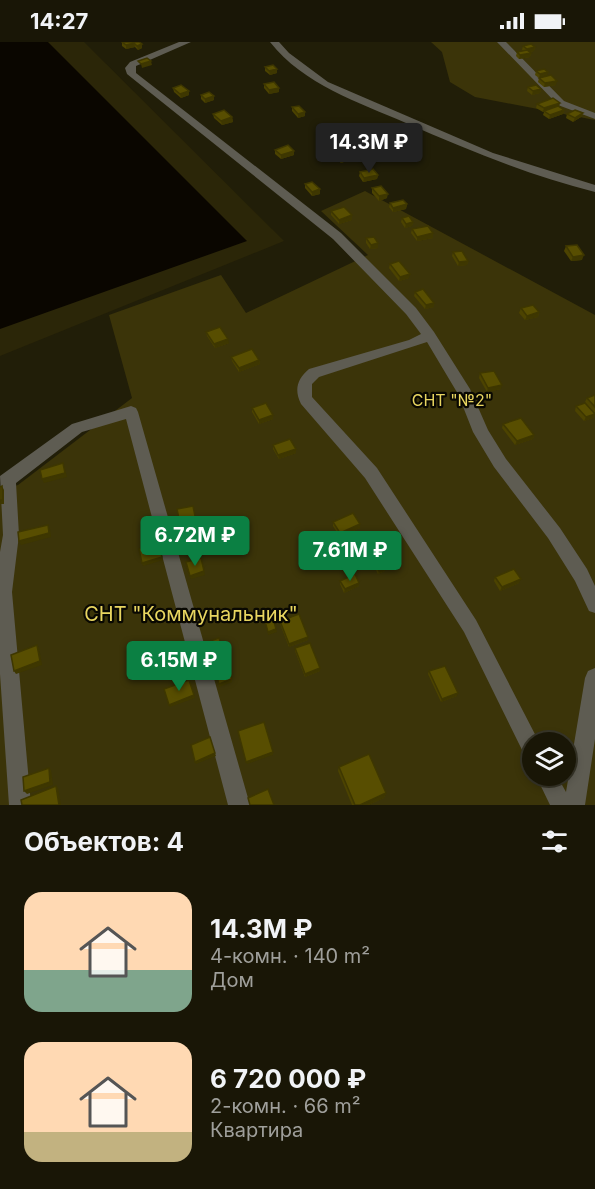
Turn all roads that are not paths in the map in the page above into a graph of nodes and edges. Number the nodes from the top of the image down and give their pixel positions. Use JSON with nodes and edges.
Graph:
{"nodes":[{"id":1,"x":187,"y":42,"type":"edge"},
{"id":2,"x":274,"y":42,"type":"edge"},
{"id":3,"x":501,"y":42,"type":"edge"},
{"id":4,"x":595,"y":116,"type":"edge"},
{"id":5,"x":595,"y":177,"type":"edge"},
{"id":6,"x":590,"y":187,"type":"edge"},
{"id":7,"x":429,"y":335,"type":"junction"},
{"id":8,"x":4,"y":482,"type":"edge"},
{"id":9,"x":595,"y":604,"type":"edge"},
{"id":10,"x":595,"y":678,"type":"edge"},
{"id":11,"x":523,"y":732,"type":"edge"},
{"id":12,"x":551,"y":786,"type":"edge"},
{"id":13,"x":20,"y":805,"type":"edge"},
{"id":14,"x":239,"y":805,"type":"edge"},
{"id":15,"x":561,"y":805,"type":"edge"},
{"id":16,"x":574,"y":805,"type":"edge"}],
"edges":[{"from":1,"to":7,"type":"lane"},
{"from":2,"to":6,"type":"lane"},
{"from":3,"to":4,"type":"lane"},
{"from":5,"to":6,"type":"lane"},
{"from":7,"to":9,"type":"lane"},
{"from":7,"to":11,"type":"lane"},
{"from":8,"to":13,"type":"lane"},
{"from":8,"to":14,"type":"lane"},
{"from":10,"to":16,"type":"lane"},
{"from":12,"to":15,"type":"lane"}]}
